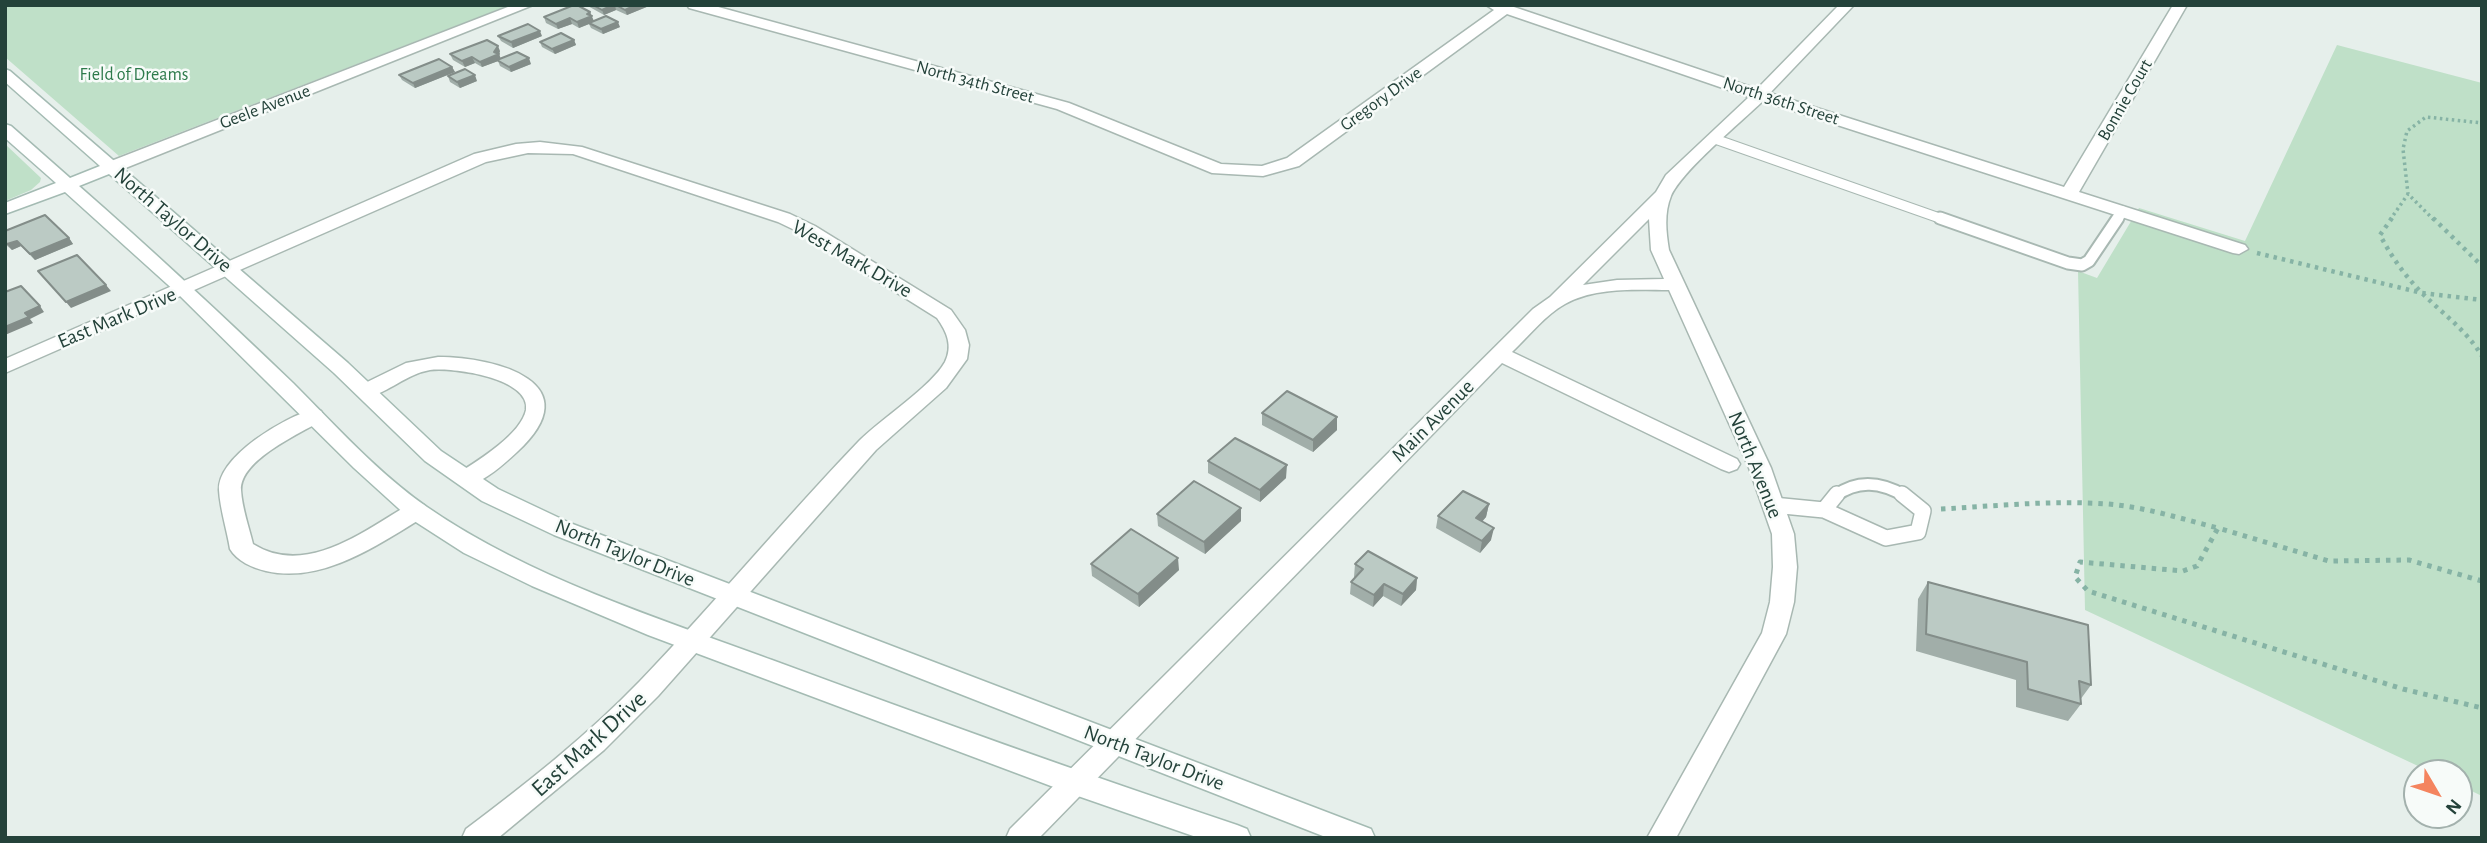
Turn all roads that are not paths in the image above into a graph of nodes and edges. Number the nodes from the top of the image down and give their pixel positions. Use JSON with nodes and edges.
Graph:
{"nodes":[{"id":1,"x":526,"y":5,"type":"edge"},
{"id":2,"x":694,"y":5,"type":"edge"},
{"id":3,"x":2180,"y":5,"type":"edge"},
{"id":4,"x":1844,"y":6,"type":"edge"},
{"id":5,"x":1499,"y":7,"type":"edge"},
{"id":6,"x":5,"y":74,"type":"edge"},
{"id":7,"x":1760,"y":95,"type":"junction"},
{"id":8,"x":5,"y":130,"type":"edge"},
{"id":9,"x":1715,"y":139,"type":"junction"},
{"id":10,"x":112,"y":167,"type":"junction"},
{"id":11,"x":1250,"y":172,"type":"joint"},
{"id":12,"x":66,"y":185,"type":"junction"},
{"id":13,"x":2069,"y":194,"type":"junction"},
{"id":14,"x":1663,"y":195,"type":"junction"},
{"id":15,"x":5,"y":209,"type":"edge"},
{"id":16,"x":2123,"y":211,"type":"junction"},
{"id":17,"x":2239,"y":249,"type":"road end"},
{"id":18,"x":229,"y":270,"type":"junction"},
{"id":19,"x":1674,"y":284,"type":"junction"},
{"id":20,"x":184,"y":289,"type":"junction"},
{"id":21,"x":1557,"y":301,"type":"junction"},
{"id":22,"x":1499,"y":354,"type":"junction"},
{"id":23,"x":5,"y":367,"type":"edge"},
{"id":24,"x":366,"y":391,"type":"junction"},
{"id":25,"x":314,"y":416,"type":"junction"},
{"id":26,"x":1729,"y":464,"type":"dead end"},
{"id":27,"x":468,"y":478,"type":"junction"},
{"id":28,"x":1773,"y":505,"type":"junction"},
{"id":29,"x":1824,"y":510,"type":"junction"},
{"id":30,"x":416,"y":511,"type":"junction"},
{"id":31,"x":733,"y":595,"type":"junction"},
{"id":32,"x":693,"y":641,"type":"junction"},
{"id":33,"x":1114,"y":742,"type":"junction"},
{"id":34,"x":1075,"y":783,"type":"junction"},
{"id":35,"x":477,"y":838,"type":"edge"},
{"id":36,"x":1020,"y":838,"type":"edge"},
{"id":37,"x":1237,"y":838,"type":"edge"},
{"id":38,"x":1361,"y":838,"type":"edge"},
{"id":39,"x":1661,"y":838,"type":"edge"}],
"edges":[{"from":1,"to":10,"type":"street","name":"Geele Avenue"},
{"from":2,"to":11,"type":"street","name":"North 34th Street"},
{"from":3,"to":13,"type":"street","name":"Bonnie Court"},
{"from":4,"to":7,"type":"street","name":"Main Avenue"},
{"from":5,"to":7,"type":"street","name":"North 36th Street"},
{"from":5,"to":11,"type":"street","name":"Gregory Drive"},
{"from":6,"to":10,"type":"street","name":"North Taylor Drive"},
{"from":7,"to":9,"type":"street","name":"Main Avenue"},
{"from":7,"to":13,"type":"street","name":"North 36th Street"},
{"from":8,"to":12,"type":"street","name":"North Taylor Drive"},
{"from":9,"to":14,"type":"street","name":"Main Avenue"},
{"from":9,"to":16,"type":"lane"},
{"from":10,"to":12,"type":"street","name":"Geele Avenue"},
{"from":10,"to":18,"type":"street","name":"North Taylor Drive"},
{"from":12,"to":15,"type":"street","name":"Geele Avenue"},
{"from":12,"to":20,"type":"street","name":"North Taylor Drive"},
{"from":13,"to":16,"type":"street","name":"North 36th Street"},
{"from":14,"to":19,"type":"street","name":"North Avenue"},
{"from":14,"to":21,"type":"street","name":"Main Avenue"},
{"from":16,"to":17,"type":"street","name":"North 36th Street"},
{"from":18,"to":20,"type":"street","name":"East Mark Drive"},
{"from":18,"to":24,"type":"street","name":"North Taylor Drive"},
{"from":18,"to":31,"type":"street","name":"West Mark Drive"},
{"from":19,"to":21,"type":"street"},
{"from":19,"to":28,"type":"street","name":"North Avenue"},
{"from":20,"to":23,"type":"street","name":"East Mark Drive"},
{"from":20,"to":25,"type":"street","name":"North Taylor Drive"},
{"from":21,"to":22,"type":"street","name":"Main Avenue"},
{"from":22,"to":26,"type":"street"},
{"from":22,"to":33,"type":"street","name":"Main Avenue"},
{"from":24,"to":27,"type":"street","name":"North Taylor Drive"},
{"from":24,"to":27,"type":"street"},
{"from":25,"to":30,"type":"street","name":"North Taylor Drive"},
{"from":25,"to":30,"type":"street"},
{"from":27,"to":31,"type":"street","name":"North Taylor Drive"},
{"from":28,"to":29,"type":"lane"},
{"from":28,"to":39,"type":"street","name":"North Avenue"},
{"from":29,"to":29,"type":"lane"},
{"from":30,"to":32,"type":"street","name":"North Taylor Drive"},
{"from":31,"to":32,"type":"street","name":"West Mark Drive"},
{"from":31,"to":33,"type":"street","name":"North Taylor Drive"},
{"from":32,"to":34,"type":"street","name":"North Taylor Drive"},
{"from":32,"to":35,"type":"street","name":"East Mark Drive"},
{"from":33,"to":34,"type":"street","name":"Main Avenue"},
{"from":33,"to":38,"type":"street","name":"North Taylor Drive"},
{"from":34,"to":36,"type":"street","name":"Main Avenue"},
{"from":34,"to":37,"type":"street","name":"North Taylor Drive"}]}
